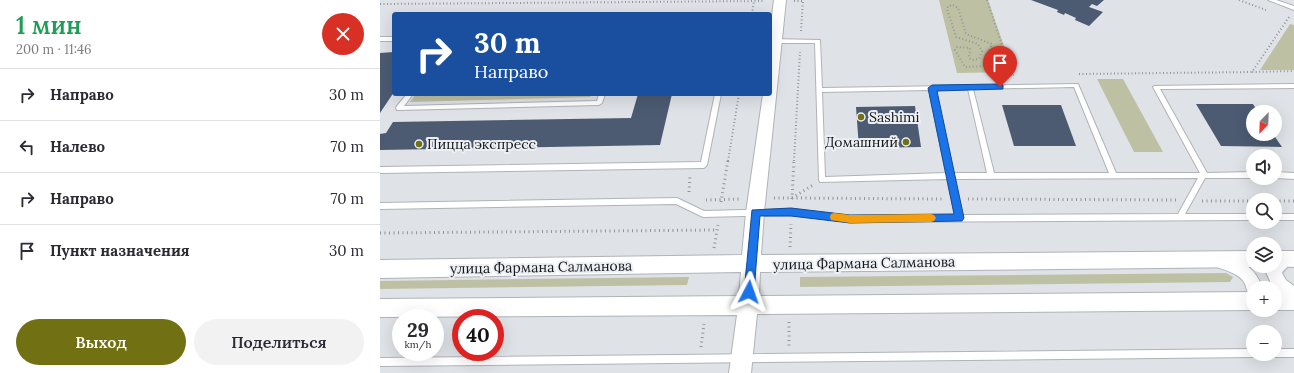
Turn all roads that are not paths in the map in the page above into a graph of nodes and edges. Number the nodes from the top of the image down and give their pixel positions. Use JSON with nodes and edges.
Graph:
{"nodes":[{"id":1,"x":1271,"y":0,"type":"edge"},
{"id":2,"x":780,"y":1,"type":"edge"},
{"id":3,"x":1294,"y":8,"type":"edge"},
{"id":4,"x":380,"y":39,"type":"edge"},
{"id":5,"x":392,"y":39,"type":"edge"},
{"id":6,"x":773,"y":41,"type":"edge"},
{"id":7,"x":772,"y":58,"type":"edge"},
{"id":8,"x":1294,"y":86,"type":"edge"},
{"id":9,"x":970,"y":87,"type":"junction"},
{"id":10,"x":932,"y":88,"type":"junction"},
{"id":11,"x":820,"y":90,"type":"junction"},
{"id":12,"x":408,"y":96,"type":"edge"},
{"id":13,"x":601,"y":96,"type":"edge"},
{"id":14,"x":718,"y":96,"type":"edge"},
{"id":15,"x":770,"y":96,"type":"edge"},
{"id":16,"x":380,"y":170,"type":"edge"},
{"id":17,"x":1204,"y":174,"type":"junction"},
{"id":18,"x":1246,"y":175,"type":"edge"},
{"id":19,"x":1282,"y":175,"type":"edge"},
{"id":20,"x":951,"y":176,"type":"junction"},
{"id":21,"x":991,"y":176,"type":"junction"},
{"id":22,"x":1114,"y":176,"type":"junction"},
{"id":23,"x":1294,"y":176,"type":"edge"},
{"id":24,"x":380,"y":206,"type":"edge"},
{"id":25,"x":756,"y":206,"type":"junction"},
{"id":26,"x":1180,"y":217,"type":"junction"},
{"id":27,"x":1246,"y":217,"type":"edge"},
{"id":28,"x":1282,"y":217,"type":"edge"},
{"id":29,"x":1294,"y":217,"type":"edge"},
{"id":30,"x":959,"y":218,"type":"junction"},
{"id":31,"x":1246,"y":259,"type":"edge"},
{"id":32,"x":1285,"y":259,"type":"edge"},
{"id":33,"x":1215,"y":260,"type":"junction"},
{"id":34,"x":751,"y":264,"type":"junction"},
{"id":35,"x":380,"y":269,"type":"edge"},
{"id":36,"x":1252,"y":281,"type":"edge"},
{"id":37,"x":1294,"y":294,"type":"edge"},
{"id":38,"x":1244,"y":301,"type":"edge"},
{"id":39,"x":1282,"y":301,"type":"edge"},
{"id":40,"x":1294,"y":301,"type":"edge"},
{"id":41,"x":748,"y":305,"type":"junction"},
{"id":42,"x":380,"y":308,"type":"edge"},
{"id":43,"x":1246,"y":353,"type":"edge"},
{"id":44,"x":1282,"y":353,"type":"edge"},
{"id":45,"x":1294,"y":353,"type":"edge"},
{"id":46,"x":380,"y":362,"type":"edge"},
{"id":47,"x":741,"y":365,"type":"edge"}],
"edges":[{"from":1,"to":3,"type":"lane"},
{"from":2,"to":6,"type":"street"},
{"from":4,"to":5,"type":"lane"},
{"from":6,"to":7,"type":"street"},
{"from":6,"to":11,"type":"lane"},
{"from":8,"to":17,"type":"lane"},
{"from":9,"to":10,"type":"lane"},
{"from":9,"to":21,"type":"lane"},
{"from":9,"to":22,"type":"lane"},
{"from":10,"to":11,"type":"lane"},
{"from":10,"to":20,"type":"lane"},
{"from":11,"to":20,"type":"lane"},
{"from":12,"to":13,"type":"lane"},
{"from":14,"to":16,"type":"lane"},
{"from":15,"to":25,"type":"street"},
{"from":17,"to":18,"type":"lane"},
{"from":17,"to":22,"type":"lane"},
{"from":17,"to":26,"type":"lane"},
{"from":19,"to":23,"type":"lane"},
{"from":20,"to":21,"type":"lane"},
{"from":20,"to":30,"type":"lane"},
{"from":21,"to":22,"type":"lane"},
{"from":24,"to":25,"type":"lane"},
{"from":25,"to":30,"type":"lane"},
{"from":25,"to":34,"type":"street"},
{"from":26,"to":27,"type":"lane"},
{"from":26,"to":30,"type":"lane"},
{"from":28,"to":29,"type":"lane"},
{"from":31,"to":33,"type":"street","name":"улица Фармана Салманова"},
{"from":32,"to":37,"type":"street"},
{"from":33,"to":34,"type":"street","name":"улица Фармана Салманова"},
{"from":33,"to":36,"type":"street"},
{"from":34,"to":35,"type":"street","name":"улица Фармана Салманова"},
{"from":34,"to":41,"type":"street"},
{"from":38,"to":41,"type":"street"},
{"from":39,"to":40,"type":"street"},
{"from":41,"to":42,"type":"street"},
{"from":41,"to":47,"type":"street"},
{"from":43,"to":47,"type":"lane"},
{"from":44,"to":45,"type":"lane"},
{"from":46,"to":47,"type":"lane"}]}
